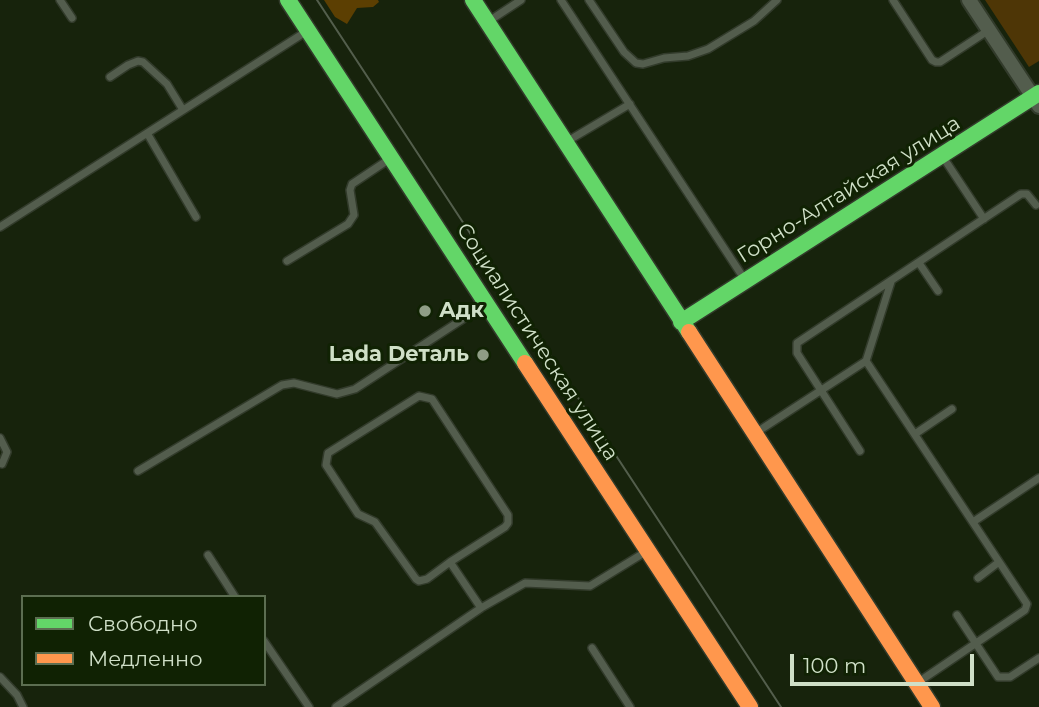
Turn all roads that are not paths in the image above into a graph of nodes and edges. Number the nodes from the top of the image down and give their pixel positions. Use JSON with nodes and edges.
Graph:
{"nodes":[{"id":1,"x":60,"y":0,"type":"edge"},
{"id":2,"x":288,"y":0,"type":"edge"},
{"id":3,"x":473,"y":0,"type":"edge"},
{"id":4,"x":521,"y":0,"type":"edge"},
{"id":5,"x":561,"y":0,"type":"edge"},
{"id":6,"x":589,"y":0,"type":"edge"},
{"id":7,"x":777,"y":0,"type":"edge"},
{"id":8,"x":893,"y":0,"type":"edge"},
{"id":9,"x":969,"y":0,"type":"edge"},
{"id":10,"x":72,"y":18,"type":"dead end"},
{"id":11,"x":487,"y":22,"type":"junction"},
{"id":12,"x":308,"y":30,"type":"junction"},
{"id":13,"x":989,"y":30,"type":"junction"},
{"id":14,"x":110,"y":77,"type":"dead end"},
{"id":15,"x":1037,"y":99,"type":"edge"},
{"id":16,"x":630,"y":104,"type":"junction"},
{"id":17,"x":183,"y":110,"type":"junction"},
{"id":18,"x":147,"y":133,"type":"junction"},
{"id":19,"x":566,"y":143,"type":"junction"},
{"id":20,"x":943,"y":157,"type":"junction"},
{"id":21,"x":391,"y":158,"type":"junction"},
{"id":22,"x":1036,"y":205,"type":"dead end"},
{"id":23,"x":196,"y":217,"type":"dead end"},
{"id":24,"x":984,"y":219,"type":"junction"},
{"id":25,"x":0,"y":227,"type":"edge"},
{"id":26,"x":287,"y":261,"type":"dead end"},
{"id":27,"x":919,"y":263,"type":"junction"},
{"id":28,"x":746,"y":281,"type":"junction"},
{"id":29,"x":891,"y":282,"type":"junction"},
{"id":30,"x":938,"y":291,"type":"dead end"},
{"id":31,"x":487,"y":304,"type":"junction"},
{"id":32,"x":681,"y":322,"type":"junction"},
{"id":33,"x":866,"y":361,"type":"junction"},
{"id":34,"x":821,"y":391,"type":"junction"},
{"id":35,"x":952,"y":409,"type":"dead end"},
{"id":36,"x":755,"y":433,"type":"junction"},
{"id":37,"x":915,"y":434,"type":"junction"},
{"id":38,"x":0,"y":438,"type":"edge"},
{"id":39,"x":860,"y":451,"type":"dead end"},
{"id":40,"x":2,"y":464,"type":"dead end"},
{"id":41,"x":138,"y":471,"type":"dead end"},
{"id":42,"x":1039,"y":478,"type":"edge"},
{"id":43,"x":973,"y":522,"type":"junction"},
{"id":44,"x":648,"y":551,"type":"junction"},
{"id":45,"x":208,"y":555,"type":"dead end"},
{"id":46,"x":450,"y":562,"type":"junction"},
{"id":47,"x":999,"y":562,"type":"junction"},
{"id":48,"x":978,"y":578,"type":"dead end"},
{"id":49,"x":234,"y":595,"type":"edge"},
{"id":50,"x":481,"y":608,"type":"junction"},
{"id":51,"x":957,"y":615,"type":"dead end"},
{"id":52,"x":266,"y":644,"type":"edge"},
{"id":53,"x":977,"y":644,"type":"junction"},
{"id":54,"x":592,"y":648,"type":"dead end"},
{"id":55,"x":1039,"y":659,"type":"edge"},
{"id":56,"x":0,"y":677,"type":"edge"},
{"id":57,"x":916,"y":683,"type":"junction"},
{"id":58,"x":745,"y":705,"type":"edge"},
{"id":59,"x":23,"y":707,"type":"edge"},
{"id":60,"x":309,"y":707,"type":"edge"},
{"id":61,"x":336,"y":707,"type":"edge"},
{"id":62,"x":630,"y":707,"type":"edge"},
{"id":63,"x":932,"y":707,"type":"edge"}],
"edges":[{"from":1,"to":10,"type":"lane"},
{"from":2,"to":12,"type":"street","name":"Социалистическая улица"},
{"from":3,"to":11,"type":"street"},
{"from":4,"to":11,"type":"lane"},
{"from":5,"to":16,"type":"lane"},
{"from":6,"to":7,"type":"lane"},
{"from":8,"to":13,"type":"lane"},
{"from":9,"to":13,"type":"street"},
{"from":11,"to":19,"type":"street"},
{"from":12,"to":17,"type":"lane"},
{"from":12,"to":21,"type":"street","name":"Социалистическая улица"},
{"from":13,"to":15,"type":"street"},
{"from":14,"to":17,"type":"lane"},
{"from":15,"to":20,"type":"street","name":"Горно-Алтайская улица"},
{"from":16,"to":19,"type":"lane"},
{"from":16,"to":28,"type":"lane"},
{"from":17,"to":18,"type":"lane"},
{"from":18,"to":23,"type":"lane"},
{"from":18,"to":25,"type":"lane"},
{"from":19,"to":32,"type":"street"},
{"from":20,"to":24,"type":"lane"},
{"from":20,"to":28,"type":"street","name":"Горно-Алтайская улица"},
{"from":21,"to":26,"type":"lane"},
{"from":21,"to":31,"type":"street","name":"Социалистическая улица"},
{"from":22,"to":24,"type":"lane"},
{"from":24,"to":27,"type":"lane"},
{"from":27,"to":29,"type":"lane"},
{"from":27,"to":30,"type":"lane"},
{"from":28,"to":32,"type":"street","name":"Горно-Алтайская улица"},
{"from":29,"to":33,"type":"lane"},
{"from":29,"to":34,"type":"lane"},
{"from":31,"to":41,"type":"lane"},
{"from":31,"to":44,"type":"street","name":"Социалистическая улица"},
{"from":32,"to":36,"type":"street"},
{"from":33,"to":34,"type":"lane"},
{"from":33,"to":37,"type":"lane"},
{"from":34,"to":36,"type":"lane"},
{"from":34,"to":39,"type":"lane"},
{"from":35,"to":37,"type":"lane"},
{"from":36,"to":57,"type":"street"},
{"from":37,"to":43,"type":"lane"},
{"from":38,"to":40,"type":"lane"},
{"from":42,"to":43,"type":"lane"},
{"from":43,"to":47,"type":"lane"},
{"from":44,"to":50,"type":"lane"},
{"from":44,"to":58,"type":"street","name":"Социалистическая улица"},
{"from":45,"to":49,"type":"lane"},
{"from":46,"to":46,"type":"lane"},
{"from":46,"to":50,"type":"lane"},
{"from":47,"to":48,"type":"lane"},
{"from":47,"to":53,"type":"lane"},
{"from":50,"to":61,"type":"lane"},
{"from":51,"to":53,"type":"lane"},
{"from":52,"to":60,"type":"lane"},
{"from":53,"to":55,"type":"lane"},
{"from":53,"to":57,"type":"lane"},
{"from":54,"to":62,"type":"lane"},
{"from":56,"to":59,"type":"lane"},
{"from":57,"to":63,"type":"street"}]}
